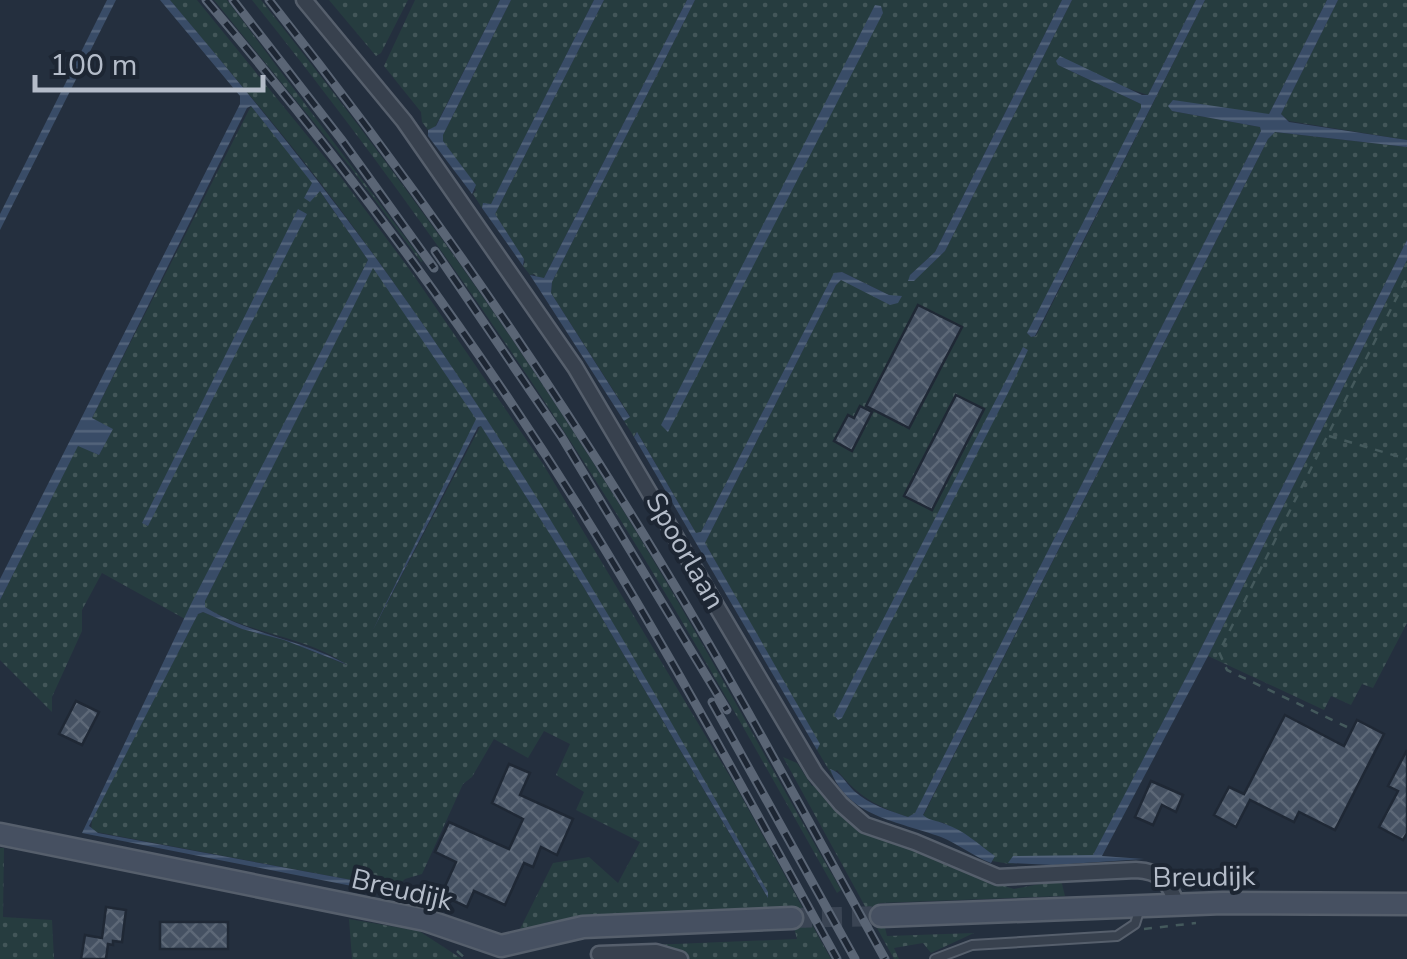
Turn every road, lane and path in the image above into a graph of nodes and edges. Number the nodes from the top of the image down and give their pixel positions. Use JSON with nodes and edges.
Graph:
{"nodes":[{"id":1,"x":304,"y":0,"type":"edge"},
{"id":2,"x":1407,"y":276,"type":"edge"},
{"id":3,"x":1328,"y":436,"type":"junction"},
{"id":4,"x":1407,"y":458,"type":"edge"},
{"id":5,"x":1347,"y":727,"type":"dead end"},
{"id":6,"x":0,"y":834,"type":"edge"},
{"id":7,"x":1407,"y":904,"type":"edge"},
{"id":8,"x":1177,"y":905,"type":"junction"},
{"id":9,"x":1139,"y":906,"type":"junction"},
{"id":10,"x":881,"y":916,"type":"tunnel mouth"},
{"id":11,"x":792,"y":918,"type":"tunnel mouth"},
{"id":12,"x":500,"y":952,"type":"edge"},
{"id":13,"x":598,"y":954,"type":"dead end"},
{"id":14,"x":680,"y":959,"type":"edge"},
{"id":15,"x":935,"y":959,"type":"edge"}],
"edges":[{"from":1,"to":8,"type":"street","name":"Spoorlaan"},
{"from":2,"to":3,"type":"path"},
{"from":3,"to":4,"type":"path"},
{"from":3,"to":5,"type":"path"},
{"from":6,"to":12,"type":"street","name":"Breudijk"},
{"from":7,"to":8,"type":"street","name":"Breudijk"},
{"from":8,"to":9,"type":"street","name":"Breudijk"},
{"from":9,"to":10,"type":"street","name":"Breudijk"},
{"from":9,"to":15,"type":"lane"},
{"from":11,"to":12,"type":"street","name":"Breudijk"},
{"from":13,"to":14,"type":"street"}]}
